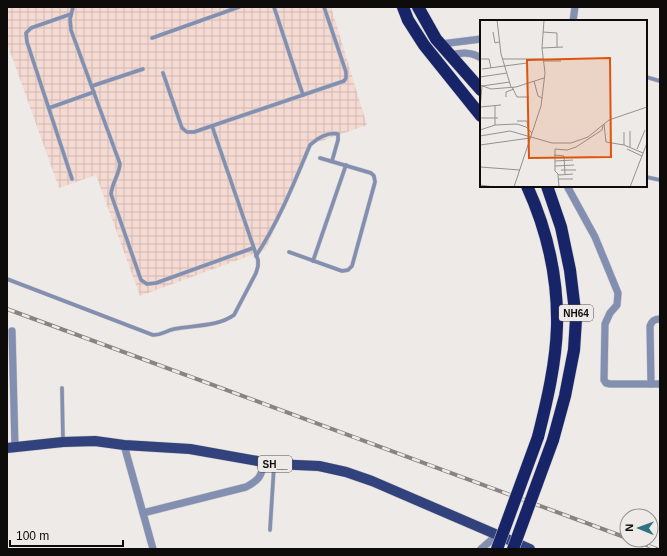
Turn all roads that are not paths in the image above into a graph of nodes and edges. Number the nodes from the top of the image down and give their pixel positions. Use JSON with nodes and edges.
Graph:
{"nodes":[{"id":1,"x":73,"y":7,"type":"edge"},
{"id":2,"x":239,"y":7,"type":"edge"},
{"id":3,"x":274,"y":7,"type":"edge"},
{"id":4,"x":324,"y":7,"type":"edge"},
{"id":5,"x":403,"y":7,"type":"edge"},
{"id":6,"x":418,"y":7,"type":"edge"},
{"id":7,"x":575,"y":7,"type":"edge"},
{"id":8,"x":71,"y":14,"type":"junction"},
{"id":9,"x":573,"y":20,"type":"edge"},
{"id":10,"x":152,"y":38,"type":"dead end"},
{"id":11,"x":480,"y":39,"type":"edge"},
{"id":12,"x":441,"y":44,"type":"junction"},
{"id":13,"x":450,"y":55,"type":"junction"},
{"id":14,"x":480,"y":57,"type":"edge"},
{"id":15,"x":143,"y":69,"type":"dead end"},
{"id":16,"x":163,"y":73,"type":"dead end"},
{"id":17,"x":647,"y":77,"type":"edge"},
{"id":18,"x":660,"y":81,"type":"edge"},
{"id":19,"x":92,"y":86,"type":"junction"},
{"id":20,"x":480,"y":89,"type":"edge"},
{"id":21,"x":94,"y":92,"type":"junction"},
{"id":22,"x":303,"y":95,"type":"junction"},
{"id":23,"x":49,"y":108,"type":"junction"},
{"id":24,"x":480,"y":115,"type":"edge"},
{"id":25,"x":212,"y":126,"type":"junction"},
{"id":26,"x":320,"y":158,"type":"dead end"},
{"id":27,"x":332,"y":161,"type":"junction"},
{"id":28,"x":346,"y":166,"type":"junction"},
{"id":29,"x":647,"y":177,"type":"edge"},
{"id":30,"x":72,"y":179,"type":"dead end"},
{"id":31,"x":660,"y":180,"type":"edge"},
{"id":32,"x":527,"y":187,"type":"edge"},
{"id":33,"x":547,"y":187,"type":"edge"},
{"id":34,"x":568,"y":187,"type":"edge"},
{"id":35,"x":253,"y":248,"type":"junction"},
{"id":36,"x":289,"y":252,"type":"dead end"},
{"id":37,"x":256,"y":256,"type":"junction"},
{"id":38,"x":313,"y":261,"type":"junction"},
{"id":39,"x":7,"y":279,"type":"edge"},
{"id":40,"x":660,"y":319,"type":"edge"},
{"id":41,"x":12,"y":331,"type":"dead end"},
{"id":42,"x":10,"y":372,"type":"edge"},
{"id":43,"x":651,"y":384,"type":"junction"},
{"id":44,"x":660,"y":384,"type":"edge"},
{"id":45,"x":62,"y":388,"type":"dead end"},
{"id":46,"x":62,"y":442,"type":"junction"},
{"id":47,"x":124,"y":446,"type":"junction"},
{"id":48,"x":11,"y":448,"type":"edge"},
{"id":49,"x":269,"y":463,"type":"junction"},
{"id":50,"x":143,"y":513,"type":"junction"},
{"id":51,"x":270,"y":530,"type":"dead end"},
{"id":52,"x":497,"y":535,"type":"junction"},
{"id":53,"x":153,"y":549,"type":"edge"},
{"id":54,"x":481,"y":549,"type":"edge"},
{"id":55,"x":497,"y":549,"type":"edge"},
{"id":56,"x":513,"y":549,"type":"edge"},
{"id":57,"x":530,"y":549,"type":"edge"}],
"edges":[{"from":1,"to":8,"type":"lane"},
{"from":2,"to":10,"type":"lane"},
{"from":3,"to":22,"type":"lane"},
{"from":4,"to":22,"type":"lane"},
{"from":5,"to":24,"type":"highway"},
{"from":6,"to":12,"type":"highway"},
{"from":7,"to":9,"type":"street"},
{"from":8,"to":19,"type":"lane"},
{"from":8,"to":23,"type":"lane"},
{"from":11,"to":12,"type":"street"},
{"from":12,"to":13,"type":"highway"},
{"from":13,"to":14,"type":"street"},
{"from":13,"to":20,"type":"highway"},
{"from":15,"to":19,"type":"lane"},
{"from":16,"to":25,"type":"lane"},
{"from":17,"to":18,"type":"lane"},
{"from":19,"to":21,"type":"lane"},
{"from":21,"to":23,"type":"lane"},
{"from":21,"to":35,"type":"lane"},
{"from":22,"to":25,"type":"lane"},
{"from":23,"to":30,"type":"lane"},
{"from":25,"to":35,"type":"lane"},
{"from":26,"to":27,"type":"lane"},
{"from":27,"to":28,"type":"lane"},
{"from":27,"to":37,"type":"lane"},
{"from":28,"to":38,"type":"lane"},
{"from":28,"to":38,"type":"lane"},
{"from":29,"to":31,"type":"lane"},
{"from":32,"to":55,"type":"highway","number":"NH64","bridge":true},
{"from":33,"to":56,"type":"highway","number":"NH64","bridge":true},
{"from":34,"to":43,"type":"street"},
{"from":35,"to":37,"type":"lane"},
{"from":36,"to":38,"type":"lane"},
{"from":37,"to":39,"type":"lane"},
{"from":40,"to":43,"type":"street"},
{"from":41,"to":42,"type":"street"},
{"from":42,"to":48,"type":"street"},
{"from":43,"to":44,"type":"street"},
{"from":45,"to":46,"type":"lane"},
{"from":46,"to":47,"type":"main road","number":"SH__"},
{"from":46,"to":48,"type":"main road","number":"SH__"},
{"from":47,"to":49,"type":"main road","number":"SH__"},
{"from":47,"to":50,"type":"street"},
{"from":49,"to":50,"type":"street"},
{"from":49,"to":51,"type":"lane"},
{"from":49,"to":52,"type":"main road","number":"SH__"},
{"from":50,"to":53,"type":"street"},
{"from":52,"to":54,"type":"street"},
{"from":52,"to":57,"type":"main road","number":"SH__"}]}
